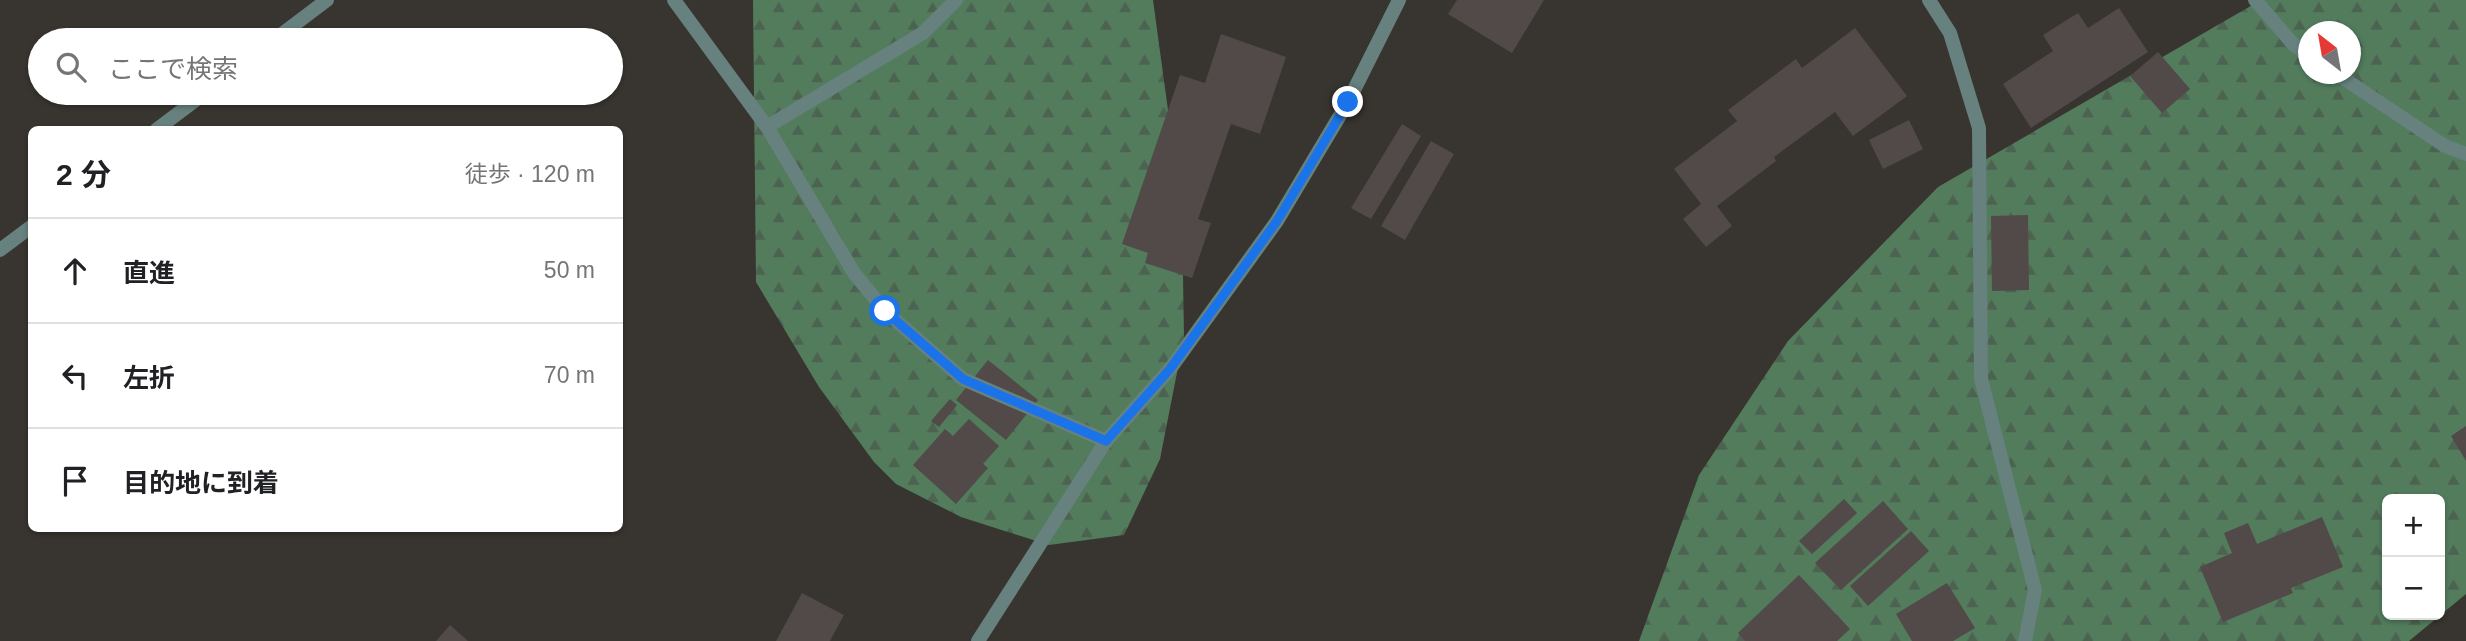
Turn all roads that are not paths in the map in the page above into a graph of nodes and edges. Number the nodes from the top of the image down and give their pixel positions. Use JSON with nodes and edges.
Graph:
{"nodes":[{"id":1,"x":327,"y":0,"type":"edge"},
{"id":2,"x":674,"y":0,"type":"edge"},
{"id":3,"x":956,"y":0,"type":"edge"},
{"id":4,"x":1399,"y":0,"type":"edge"},
{"id":5,"x":1929,"y":0,"type":"edge"},
{"id":6,"x":2255,"y":0,"type":"edge"},
{"id":7,"x":290,"y":28,"type":"edge"},
{"id":8,"x":2298,"y":48,"type":"edge"},
{"id":9,"x":2352,"y":84,"type":"edge"},
{"id":10,"x":189,"y":105,"type":"edge"},
{"id":11,"x":161,"y":126,"type":"edge"},
{"id":12,"x":767,"y":127,"type":"junction"},
{"id":13,"x":2466,"y":154,"type":"edge"},
{"id":14,"x":28,"y":229,"type":"edge"},
{"id":15,"x":0,"y":250,"type":"edge"},
{"id":16,"x":1106,"y":441,"type":"junction"},
{"id":17,"x":978,"y":641,"type":"edge"},
{"id":18,"x":2025,"y":641,"type":"edge"}],
"edges":[{"from":1,"to":7,"type":"street"},
{"from":2,"to":12,"type":"street"},
{"from":3,"to":12,"type":"street"},
{"from":4,"to":16,"type":"street"},
{"from":5,"to":18,"type":"street"},
{"from":6,"to":8,"type":"street"},
{"from":9,"to":13,"type":"street"},
{"from":10,"to":11,"type":"street"},
{"from":12,"to":16,"type":"street"},
{"from":14,"to":15,"type":"street"},
{"from":16,"to":17,"type":"street"}]}
